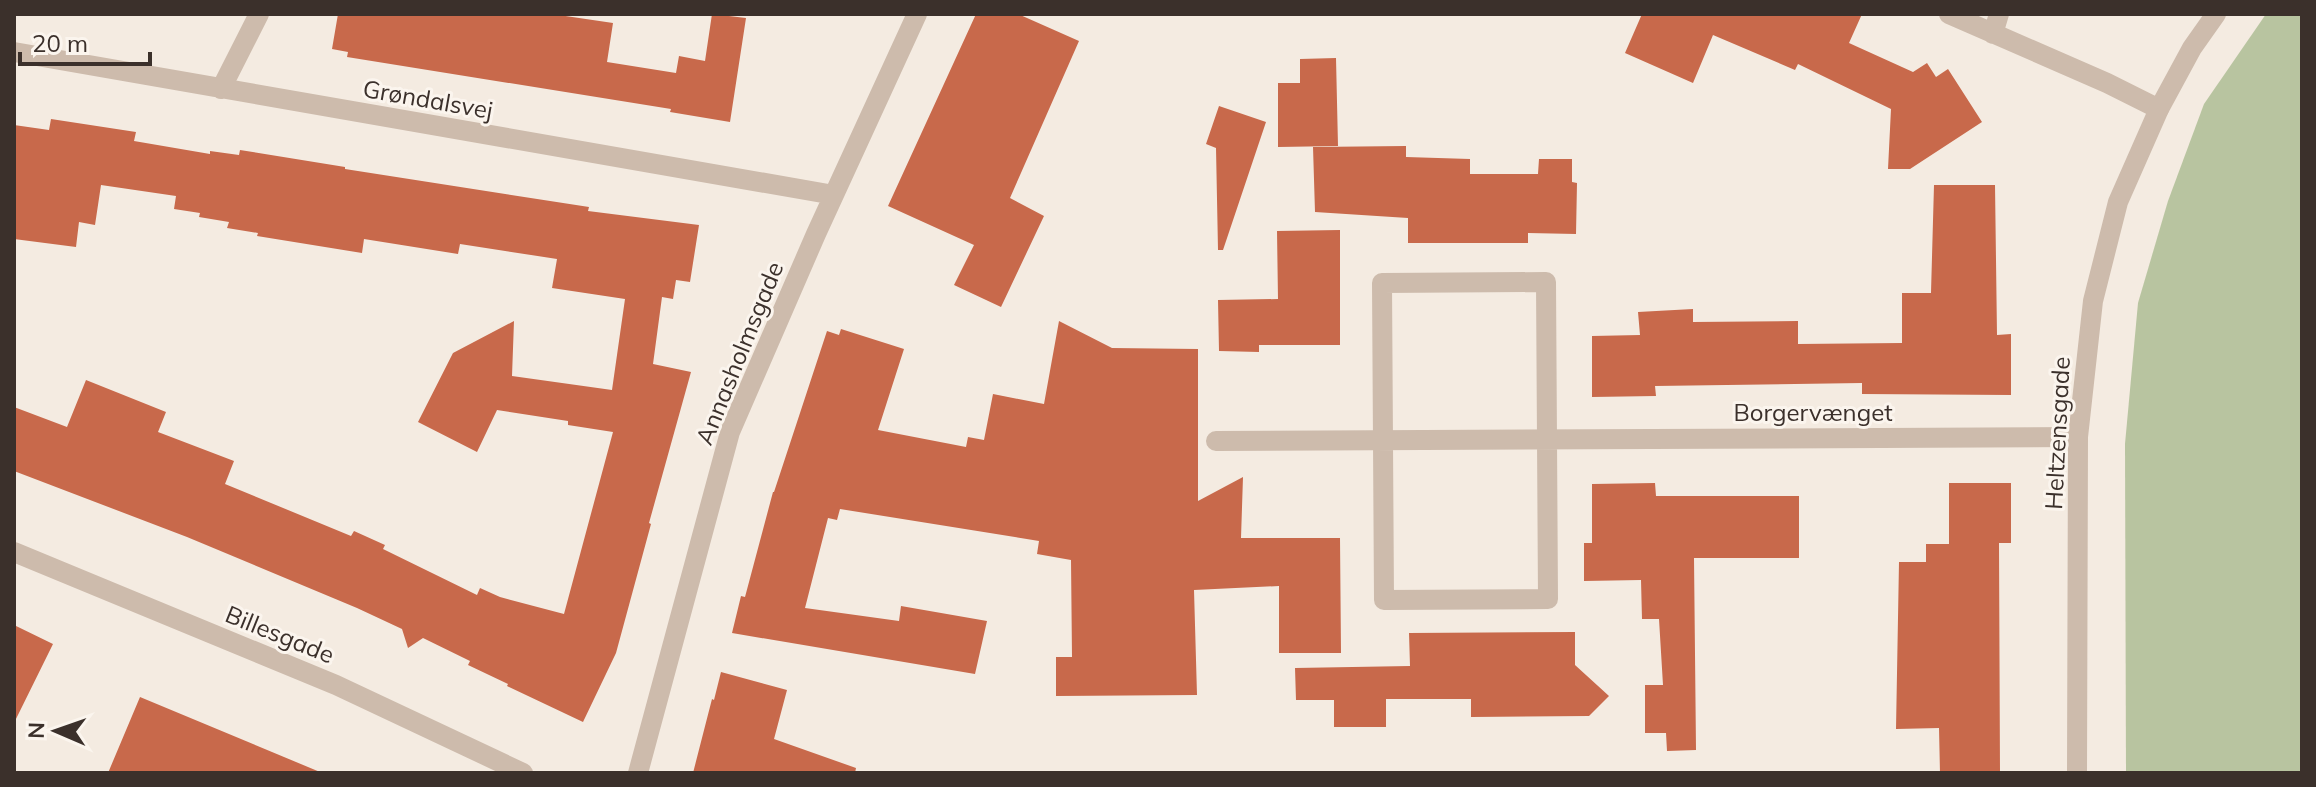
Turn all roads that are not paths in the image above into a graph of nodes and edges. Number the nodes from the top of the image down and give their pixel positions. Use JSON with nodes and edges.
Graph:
{"nodes":[{"id":1,"x":259,"y":14,"type":"edge"},
{"id":2,"x":917,"y":14,"type":"edge"},
{"id":3,"x":1949,"y":14,"type":"edge"},
{"id":4,"x":2216,"y":14,"type":"edge"},
{"id":5,"x":1996,"y":24,"type":"edge"},
{"id":6,"x":14,"y":52,"type":"edge"},
{"id":7,"x":221,"y":89,"type":"junction"},
{"id":8,"x":2159,"y":109,"type":"junction"},
{"id":9,"x":834,"y":195,"type":"junction"},
{"id":10,"x":2078,"y":437,"type":"junction"},
{"id":11,"x":1547,"y":439,"type":"junction"},
{"id":12,"x":1383,"y":440,"type":"junction"},
{"id":13,"x":1216,"y":441,"type":"dead end"},
{"id":14,"x":14,"y":552,"type":"edge"},
{"id":15,"x":523,"y":773,"type":"edge"},
{"id":16,"x":638,"y":773,"type":"edge"},
{"id":17,"x":2077,"y":773,"type":"edge"}],
"edges":[{"from":1,"to":7,"type":"street"},
{"from":2,"to":9,"type":"street","name":"Annasholmsgade"},
{"from":3,"to":5,"type":"street"},
{"from":4,"to":8,"type":"street","name":"Heltzensgade"},
{"from":5,"to":8,"type":"street"},
{"from":6,"to":7,"type":"street","name":"Grøndalsvej"},
{"from":7,"to":9,"type":"street","name":"Grøndalsvej"},
{"from":8,"to":10,"type":"street","name":"Heltzensgade"},
{"from":9,"to":16,"type":"street","name":"Annasholmsgade"},
{"from":10,"to":11,"type":"street","name":"Borgervænget"},
{"from":10,"to":17,"type":"street","name":"Heltzensgade"},
{"from":11,"to":12,"type":"street","name":"Borgervænget"},
{"from":11,"to":12,"type":"street"},
{"from":11,"to":12,"type":"street"},
{"from":12,"to":13,"type":"street","name":"Borgervænget"},
{"from":14,"to":15,"type":"street","name":"Billesgade"}]}
